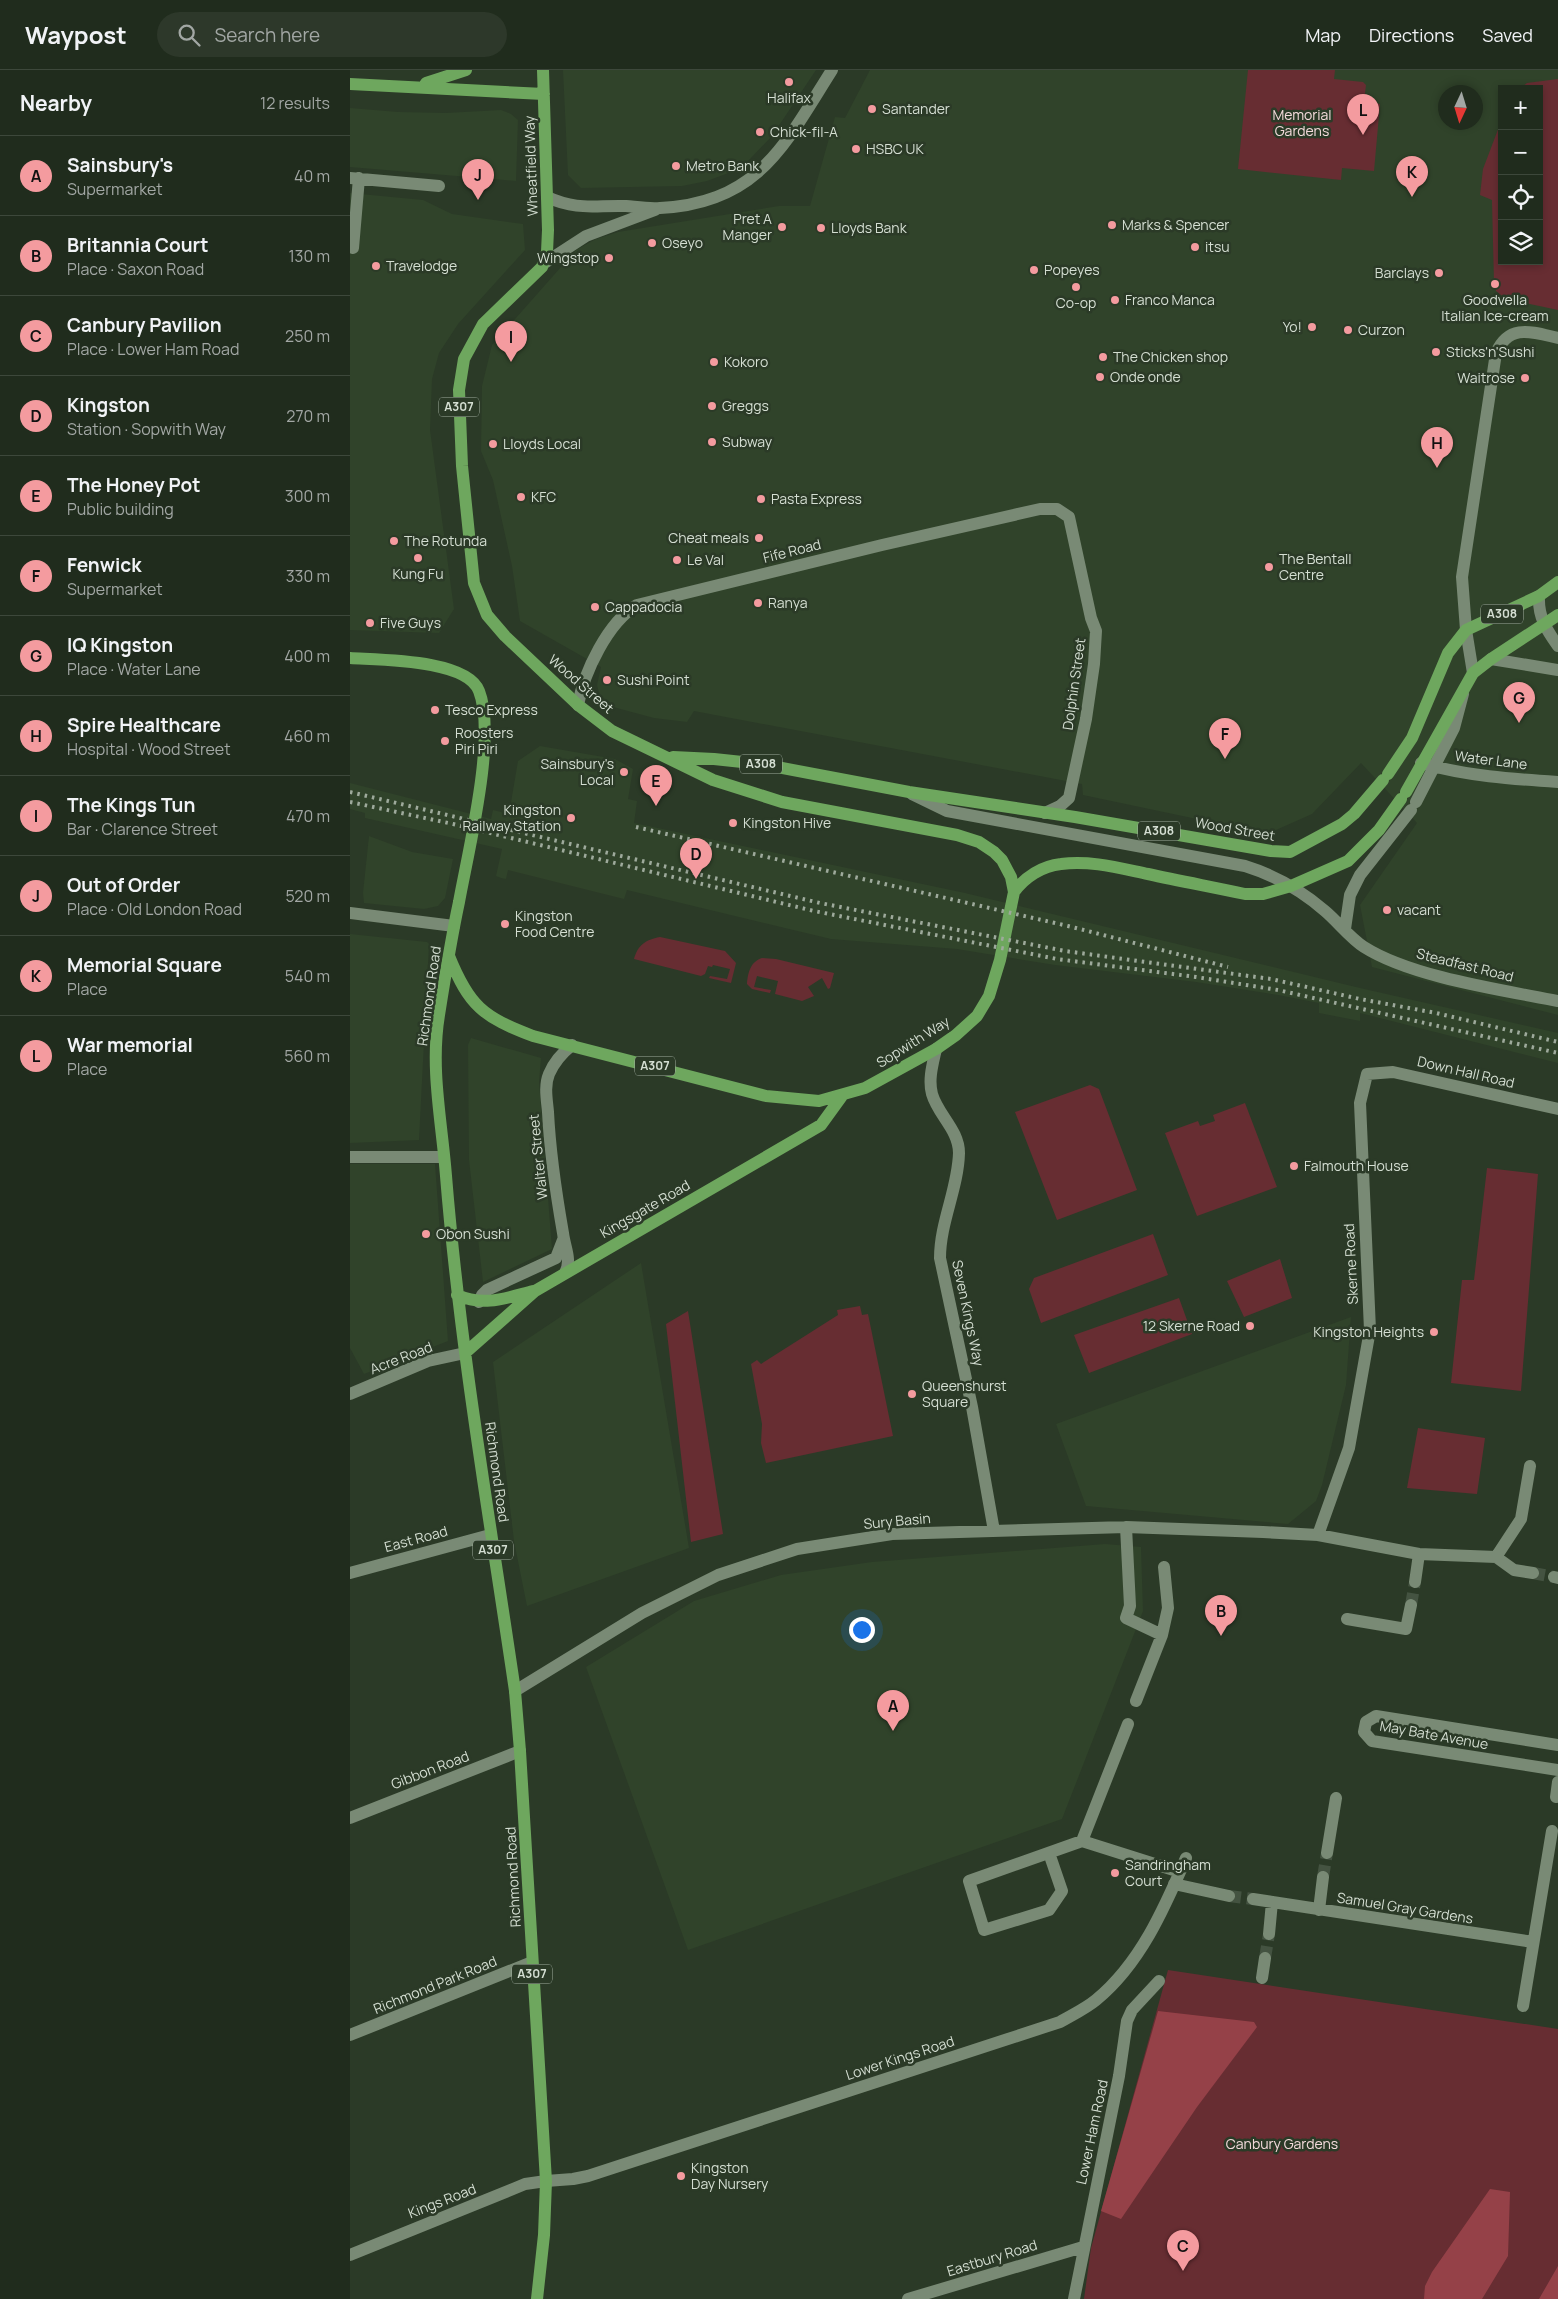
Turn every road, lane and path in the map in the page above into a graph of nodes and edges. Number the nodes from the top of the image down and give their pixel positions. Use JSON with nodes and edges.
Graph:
{"nodes":[{"id":1,"x":466,"y":70,"type":"edge"},
{"id":2,"x":543,"y":70,"type":"edge"},
{"id":3,"x":832,"y":70,"type":"edge"},
{"id":4,"x":350,"y":84,"type":"edge"},
{"id":5,"x":406,"y":86,"type":"junction"},
{"id":6,"x":544,"y":94,"type":"junction"},
{"id":7,"x":354,"y":178,"type":"edge"},
{"id":8,"x":439,"y":186,"type":"dead end"},
{"id":9,"x":547,"y":197,"type":"junction"},
{"id":10,"x":659,"y":208,"type":"junction"},
{"id":11,"x":353,"y":248,"type":"dead end"},
{"id":12,"x":546,"y":262,"type":"junction"},
{"id":13,"x":1558,"y":338,"type":"edge"},
{"id":14,"x":1070,"y":517,"type":"joint"},
{"id":15,"x":1558,"y":582,"type":"edge"},
{"id":16,"x":1539,"y":596,"type":"junction"},
{"id":17,"x":1558,"y":616,"type":"edge"},
{"id":18,"x":1543,"y":626,"type":"junction"},
{"id":19,"x":1466,"y":630,"type":"junction"},
{"id":20,"x":1558,"y":646,"type":"edge"},
{"id":21,"x":350,"y":658,"type":"edge"},
{"id":22,"x":1491,"y":658,"type":"junction"},
{"id":23,"x":1558,"y":670,"type":"edge"},
{"id":24,"x":1470,"y":678,"type":"junction"},
{"id":25,"x":578,"y":705,"type":"junction"},
{"id":26,"x":668,"y":757,"type":"junction"},
{"id":27,"x":1421,"y":763,"type":"junction"},
{"id":28,"x":1434,"y":767,"type":"junction"},
{"id":29,"x":1558,"y":782,"type":"edge"},
{"id":30,"x":909,"y":792,"type":"junction"},
{"id":31,"x":1045,"y":813,"type":"junction"},
{"id":32,"x":1291,"y":886,"type":"junction"},
{"id":33,"x":1014,"y":892,"type":"junction"},
{"id":34,"x":350,"y":913,"type":"edge"},
{"id":35,"x":454,"y":926,"type":"junction"},
{"id":36,"x":1345,"y":929,"type":"junction"},
{"id":37,"x":449,"y":956,"type":"junction"},
{"id":38,"x":1558,"y":1001,"type":"edge"},
{"id":39,"x":572,"y":1045,"type":"junction"},
{"id":40,"x":936,"y":1049,"type":"junction"},
{"id":41,"x":1367,"y":1074,"type":"joint"},
{"id":42,"x":842,"y":1096,"type":"junction"},
{"id":43,"x":1558,"y":1109,"type":"edge"},
{"id":44,"x":350,"y":1157,"type":"edge"},
{"id":45,"x":444,"y":1157,"type":"junction"},
{"id":46,"x":564,"y":1240,"type":"junction"},
{"id":47,"x":565,"y":1273,"type":"junction"},
{"id":48,"x":535,"y":1291,"type":"junction"},
{"id":49,"x":457,"y":1295,"type":"junction"},
{"id":50,"x":479,"y":1302,"type":"junction"},
{"id":51,"x":465,"y":1353,"type":"junction"},
{"id":52,"x":350,"y":1394,"type":"edge"},
{"id":53,"x":1530,"y":1466,"type":"dead end"},
{"id":54,"x":1126,"y":1527,"type":"junction"},
{"id":55,"x":994,"y":1531,"type":"junction"},
{"id":56,"x":490,"y":1535,"type":"junction"},
{"id":57,"x":1318,"y":1535,"type":"junction"},
{"id":58,"x":1419,"y":1554,"type":"junction"},
{"id":59,"x":1496,"y":1557,"type":"junction"},
{"id":60,"x":1164,"y":1567,"type":"dead end"},
{"id":61,"x":350,"y":1573,"type":"edge"},
{"id":62,"x":1532,"y":1573,"type":"tunnel mouth"},
{"id":63,"x":1415,"y":1582,"type":"tunnel mouth"},
{"id":64,"x":1410,"y":1605,"type":"tunnel mouth"},
{"id":65,"x":1347,"y":1619,"type":"dead end"},
{"id":66,"x":1162,"y":1635,"type":"junction"},
{"id":67,"x":515,"y":1691,"type":"junction"},
{"id":68,"x":1136,"y":1702,"type":"dead end"},
{"id":69,"x":1128,"y":1724,"type":"dead end"},
{"id":70,"x":1558,"y":1745,"type":"edge"},
{"id":71,"x":520,"y":1751,"type":"junction"},
{"id":72,"x":1558,"y":1770,"type":"edge"},
{"id":73,"x":1558,"y":1782,"type":"edge"},
{"id":74,"x":1556,"y":1797,"type":"dead end"},
{"id":75,"x":1336,"y":1798,"type":"dead end"},
{"id":76,"x":350,"y":1818,"type":"edge"},
{"id":77,"x":1552,"y":1831,"type":"dead end"},
{"id":78,"x":1082,"y":1841,"type":"junction"},
{"id":79,"x":1049,"y":1853,"type":"junction"},
{"id":80,"x":1327,"y":1853,"type":"tunnel mouth"},
{"id":81,"x":1186,"y":1858,"type":"dead end"},
{"id":82,"x":1180,"y":1872,"type":"junction"},
{"id":83,"x":1324,"y":1877,"type":"tunnel mouth"},
{"id":84,"x":1174,"y":1884,"type":"junction"},
{"id":85,"x":1229,"y":1896,"type":"tunnel mouth"},
{"id":86,"x":1254,"y":1899,"type":"tunnel mouth"},
{"id":87,"x":1272,"y":1902,"type":"junction"},
{"id":88,"x":1319,"y":1910,"type":"junction"},
{"id":89,"x":1268,"y":1934,"type":"tunnel mouth"},
{"id":90,"x":1533,"y":1942,"type":"junction"},
{"id":91,"x":1265,"y":1958,"type":"tunnel mouth"},
{"id":92,"x":532,"y":1962,"type":"junction"},
{"id":93,"x":1262,"y":1978,"type":"dead end"},
{"id":94,"x":1159,"y":1980,"type":"dead end"},
{"id":95,"x":1523,"y":2006,"type":"dead end"},
{"id":96,"x":350,"y":2035,"type":"edge"},
{"id":97,"x":546,"y":2181,"type":"junction"},
{"id":98,"x":1084,"y":2247,"type":"junction"},
{"id":99,"x":350,"y":2255,"type":"edge"},
{"id":100,"x":537,"y":2299,"type":"edge"},
{"id":101,"x":908,"y":2299,"type":"edge"},
{"id":102,"x":1074,"y":2299,"type":"edge"}],
"edges":[{"from":1,"to":5,"type":"main road"},
{"from":2,"to":6,"type":"main road","name":"Wheatfield Way"},
{"from":3,"to":10,"type":"street"},
{"from":4,"to":5,"type":"main road"},
{"from":5,"to":6,"type":"main road"},
{"from":6,"to":9,"type":"main road","name":"Wheatfield Way"},
{"from":7,"to":8,"type":"street"},
{"from":7,"to":11,"type":"street"},
{"from":9,"to":10,"type":"street"},
{"from":9,"to":12,"type":"main road","name":"Wheatfield Way"},
{"from":10,"to":12,"type":"street"},
{"from":12,"to":25,"type":"main road","name":"Wood Street","number":"A307"},
{"from":13,"to":19,"type":"street"},
{"from":14,"to":25,"type":"street","name":"Fife Road"},
{"from":14,"to":31,"type":"street","name":"Dolphin Street"},
{"from":15,"to":16,"type":"main road","number":"A308"},
{"from":16,"to":18,"type":"street"},
{"from":16,"to":19,"type":"main road","number":"A308"},
{"from":17,"to":18,"type":"main road","number":"A308"},
{"from":18,"to":20,"type":"street"},
{"from":18,"to":22,"type":"main road","number":"A308"},
{"from":19,"to":24,"type":"street"},
{"from":19,"to":31,"type":"main road","name":"Wood Street","number":"A308"},
{"from":21,"to":35,"type":"main road","name":"Richmond Road","number":"A307"},
{"from":22,"to":23,"type":"street"},
{"from":22,"to":24,"type":"main road","number":"A308"},
{"from":24,"to":27,"type":"main road","number":"A308"},
{"from":24,"to":28,"type":"street"},
{"from":25,"to":26,"type":"main road","name":"Wood Street","number":"A307"},
{"from":26,"to":30,"type":"main road","name":"Wood Street","number":"A308"},
{"from":26,"to":33,"type":"main road","name":"Sopwith Way","number":"A307"},
{"from":27,"to":28,"type":"street","name":"Water Lane"},
{"from":27,"to":32,"type":"main road","number":"A308"},
{"from":28,"to":29,"type":"street","name":"Water Lane"},
{"from":28,"to":36,"type":"street"},
{"from":30,"to":31,"type":"main road","name":"Wood Street","number":"A308"},
{"from":30,"to":32,"type":"street","name":"Wood Street"},
{"from":32,"to":33,"type":"main road","number":"A308"},
{"from":32,"to":36,"type":"street","name":"Wood Street"},
{"from":33,"to":40,"type":"main road","name":"Sopwith Way","number":"A307"},
{"from":34,"to":35,"type":"street"},
{"from":35,"to":37,"type":"main road","name":"Richmond Road","number":"A307"},
{"from":36,"to":38,"type":"street","name":"Steadfast Road"},
{"from":37,"to":39,"type":"main road","name":"Sopwith Way","number":"A307"},
{"from":37,"to":45,"type":"main road","name":"Richmond Road","number":"A307"},
{"from":39,"to":42,"type":"main road","name":"Sopwith Way","number":"A307"},
{"from":39,"to":46,"type":"street","name":"Walter Street"},
{"from":40,"to":42,"type":"main road","name":"Sopwith Way","number":"A307"},
{"from":40,"to":55,"type":"street","name":"Seven Kings Way"},
{"from":41,"to":43,"type":"street","name":"Down Hall Road"},
{"from":41,"to":57,"type":"street","name":"Skerne Road"},
{"from":42,"to":47,"type":"main road","name":"Kingsgate Road"},
{"from":44,"to":45,"type":"street"},
{"from":45,"to":49,"type":"main road","name":"Richmond Road","number":"A307"},
{"from":46,"to":47,"type":"street","name":"Walter Street"},
{"from":46,"to":50,"type":"street"},
{"from":47,"to":48,"type":"main road","name":"Kingsgate Road"},
{"from":48,"to":50,"type":"main road"},
{"from":48,"to":51,"type":"main road","name":"Kingsgate Road"},
{"from":49,"to":50,"type":"main road"},
{"from":49,"to":51,"type":"main road","name":"Richmond Road","number":"A307"},
{"from":51,"to":52,"type":"street","name":"Acre Road"},
{"from":51,"to":56,"type":"main road","name":"Richmond Road","number":"A307"},
{"from":53,"to":59,"type":"street"},
{"from":54,"to":55,"type":"street","name":"Sury Basin"},
{"from":54,"to":57,"type":"street","name":"Sury Basin"},
{"from":54,"to":66,"type":"street"},
{"from":55,"to":67,"type":"street","name":"Sury Basin"},
{"from":56,"to":61,"type":"street","name":"East Road"},
{"from":56,"to":67,"type":"main road","name":"Richmond Road","number":"A307"},
{"from":57,"to":58,"type":"street","name":"Sury Basin"},
{"from":58,"to":59,"type":"street","name":"Sury Basin"},
{"from":58,"to":63,"type":"street"},
{"from":59,"to":62,"type":"street"},
{"from":60,"to":66,"type":"street"},
{"from":64,"to":65,"type":"street"},
{"from":66,"to":68,"type":"street"},
{"from":67,"to":71,"type":"main road","name":"Richmond Road","number":"A307"},
{"from":69,"to":78,"type":"street"},
{"from":70,"to":72,"type":"street","name":"May Bate Avenue"},
{"from":71,"to":76,"type":"street","name":"Gibbon Road"},
{"from":71,"to":92,"type":"main road","name":"Richmond Road","number":"A307"},
{"from":73,"to":74,"type":"street"},
{"from":75,"to":80,"type":"street"},
{"from":77,"to":90,"type":"street"},
{"from":78,"to":79,"type":"street"},
{"from":78,"to":82,"type":"street"},
{"from":79,"to":79,"type":"street"},
{"from":81,"to":82,"type":"street","name":"Lower Kings Road"},
{"from":82,"to":84,"type":"street","name":"Lower Kings Road"},
{"from":83,"to":88,"type":"street"},
{"from":84,"to":85,"type":"street"},
{"from":84,"to":97,"type":"street","name":"Lower Kings Road"},
{"from":86,"to":87,"type":"street","name":"Samuel Gray Gardens"},
{"from":87,"to":88,"type":"street","name":"Samuel Gray Gardens"},
{"from":87,"to":89,"type":"street"},
{"from":88,"to":90,"type":"street","name":"Samuel Gray Gardens"},
{"from":90,"to":95,"type":"street"},
{"from":91,"to":93,"type":"street"},
{"from":92,"to":96,"type":"street","name":"Richmond Park Road"},
{"from":92,"to":97,"type":"main road","name":"Richmond Road","number":"A307"},
{"from":94,"to":98,"type":"street","name":"Lower Ham Road"},
{"from":97,"to":99,"type":"street","name":"Kings Road"},
{"from":97,"to":100,"type":"main road","name":"Richmond Road","number":"A307"},
{"from":98,"to":101,"type":"street","name":"Eastbury Road"},
{"from":98,"to":102,"type":"street","name":"Lower Ham Road"}]}
